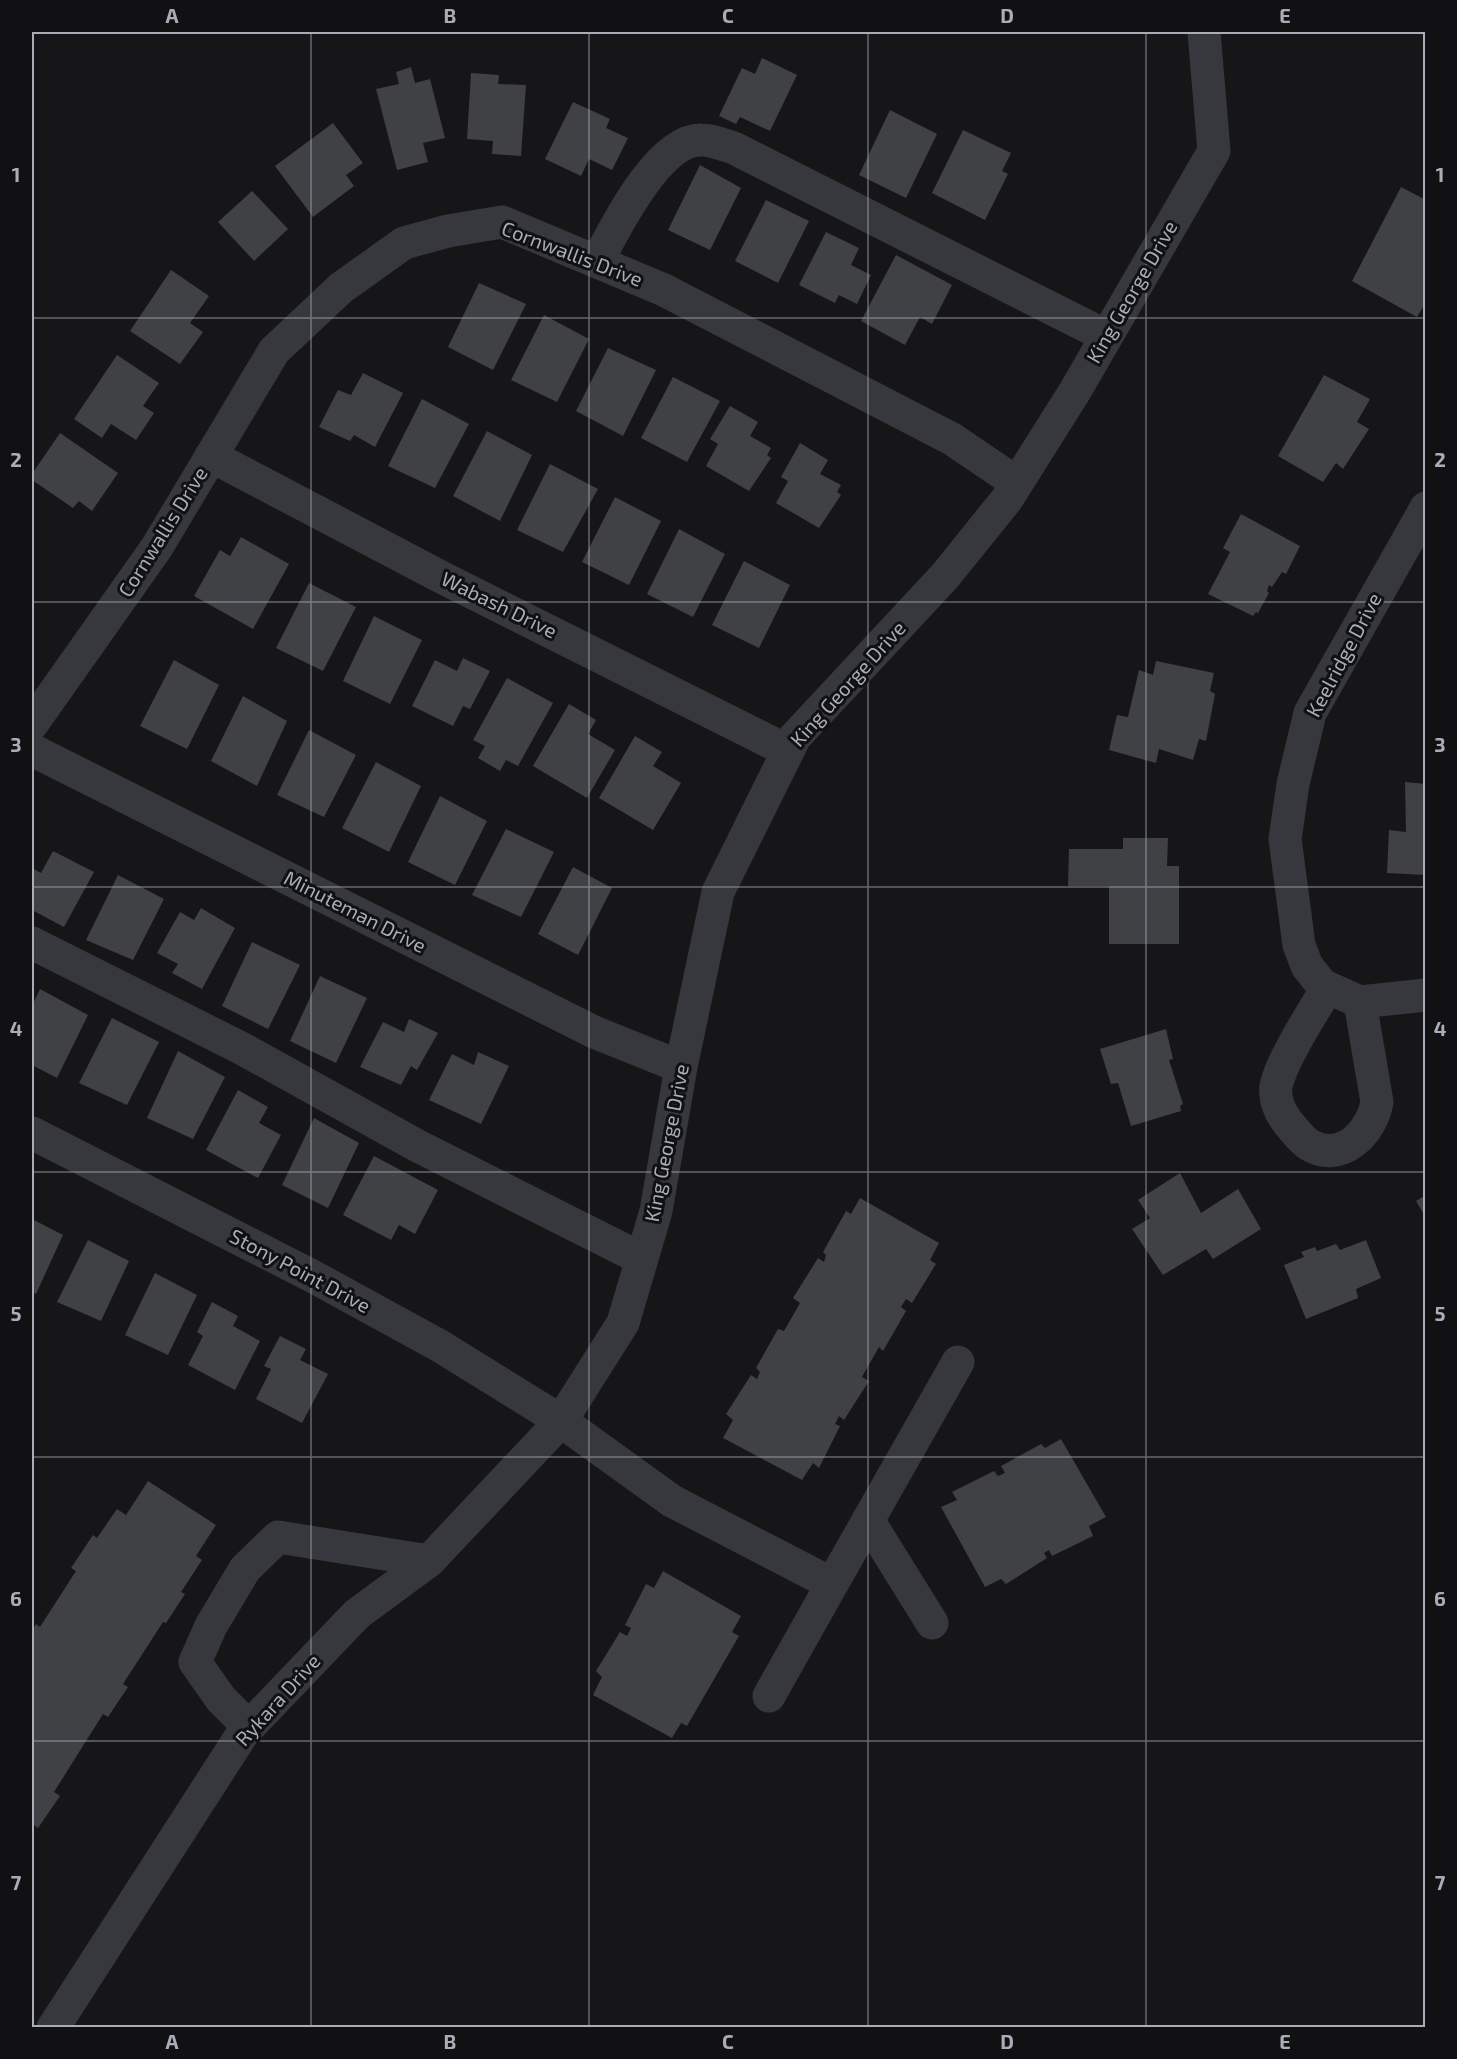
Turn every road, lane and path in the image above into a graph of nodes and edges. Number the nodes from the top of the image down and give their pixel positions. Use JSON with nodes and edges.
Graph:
{"nodes":[{"id":1,"x":1204,"y":32,"type":"edge"},
{"id":2,"x":597,"y":262,"type":"junction"},
{"id":3,"x":1106,"y":336,"type":"junction"},
{"id":4,"x":211,"y":456,"type":"junction"},
{"id":5,"x":1017,"y":483,"type":"junction"},
{"id":6,"x":1425,"y":508,"type":"edge"},
{"id":7,"x":32,"y":724,"type":"edge"},
{"id":8,"x":32,"y":750,"type":"edge"},
{"id":9,"x":788,"y":751,"type":"junction"},
{"id":10,"x":32,"y":943,"type":"edge"},
{"id":11,"x":1327,"y":988,"type":"junction"},
{"id":12,"x":1425,"y":995,"type":"edge"},
{"id":13,"x":1364,"y":1002,"type":"junction"},
{"id":14,"x":681,"y":1067,"type":"junction"},
{"id":15,"x":32,"y":1132,"type":"edge"},
{"id":16,"x":642,"y":1259,"type":"junction"},
{"id":17,"x":958,"y":1362,"type":"dead end"},
{"id":18,"x":561,"y":1421,"type":"junction"},
{"id":19,"x":868,"y":1520,"type":"junction"},
{"id":20,"x":429,"y":1561,"type":"junction"},
{"id":21,"x":832,"y":1584,"type":"junction"},
{"id":22,"x":932,"y":1623,"type":"dead end"},
{"id":23,"x":769,"y":1696,"type":"dead end"},
{"id":24,"x":249,"y":1727,"type":"junction"},
{"id":25,"x":52,"y":2028,"type":"edge"}],
"edges":[{"from":1,"to":3,"type":"street","name":"King George Drive"},
{"from":2,"to":3,"type":"street"},
{"from":2,"to":4,"type":"street","name":"Cornwallis Drive"},
{"from":2,"to":5,"type":"street","name":"Cornwallis Drive"},
{"from":3,"to":5,"type":"street","name":"King George Drive"},
{"from":4,"to":7,"type":"street","name":"Cornwallis Drive"},
{"from":4,"to":9,"type":"street","name":"Wabash Drive"},
{"from":5,"to":9,"type":"street","name":"King George Drive"},
{"from":6,"to":11,"type":"street","name":"Keelridge Drive"},
{"from":8,"to":14,"type":"street","name":"Minuteman Drive"},
{"from":9,"to":14,"type":"street","name":"King George Drive"},
{"from":10,"to":16,"type":"street"},
{"from":11,"to":13,"type":"street","name":"Keelridge Drive"},
{"from":11,"to":13,"type":"street"},
{"from":12,"to":13,"type":"street","name":"Keelridge Drive"},
{"from":14,"to":16,"type":"street","name":"King George Drive"},
{"from":15,"to":18,"type":"street","name":"Stony Point Drive"},
{"from":16,"to":18,"type":"street","name":"King George Drive"},
{"from":17,"to":19,"type":"street"},
{"from":18,"to":20,"type":"street","name":"Rykara Drive"},
{"from":18,"to":21,"type":"street","name":"Stony Point Drive"},
{"from":19,"to":21,"type":"street"},
{"from":19,"to":22,"type":"street"},
{"from":20,"to":24,"type":"street","name":"Rykara Drive"},
{"from":20,"to":24,"type":"street"},
{"from":21,"to":23,"type":"street"},
{"from":24,"to":25,"type":"street","name":"Rykara Drive"}]}
